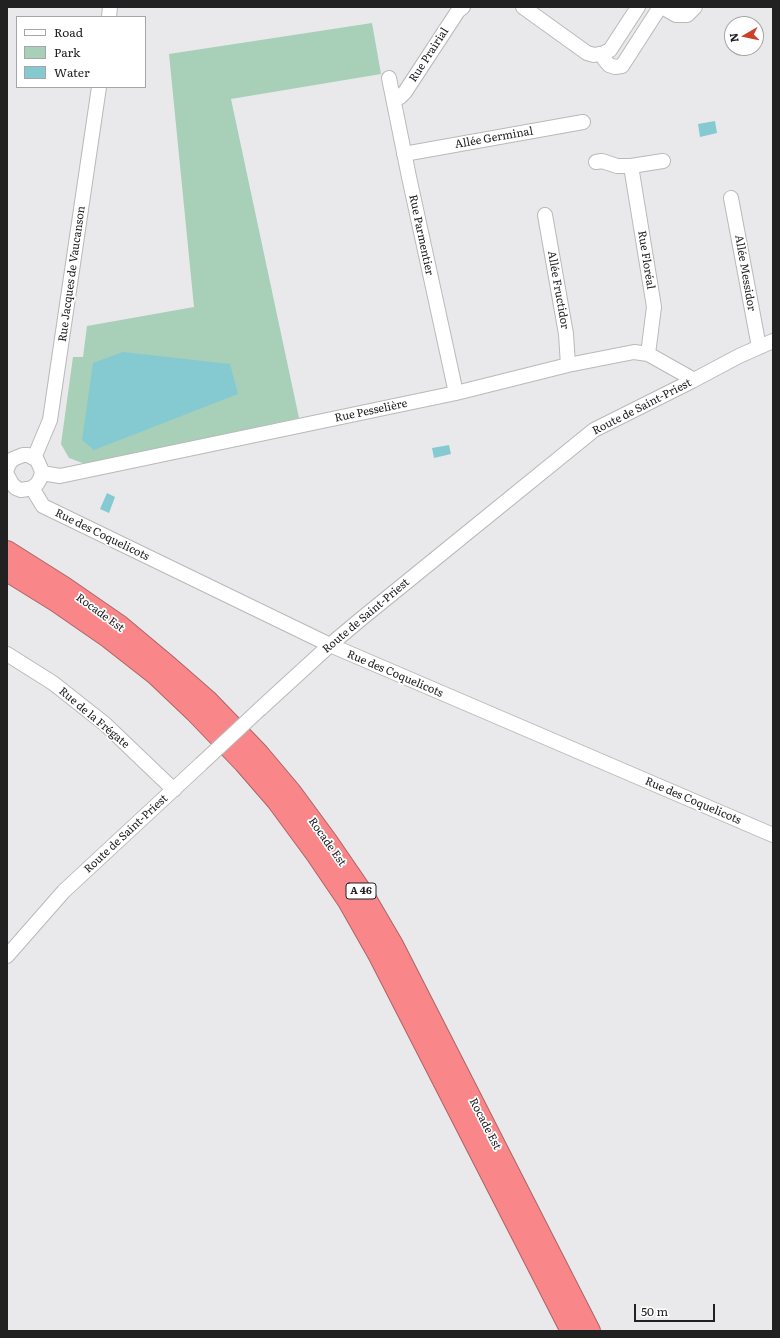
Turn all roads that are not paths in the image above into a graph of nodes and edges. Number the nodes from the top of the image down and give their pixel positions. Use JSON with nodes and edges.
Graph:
{"nodes":[{"id":1,"x":463,"y":7,"type":"edge"},
{"id":2,"x":523,"y":7,"type":"edge"},
{"id":3,"x":638,"y":7,"type":"edge"},
{"id":4,"x":661,"y":7,"type":"edge"},
{"id":5,"x":695,"y":7,"type":"edge"},
{"id":6,"x":604,"y":53,"type":"junction"},
{"id":7,"x":389,"y":78,"type":"dead end"},
{"id":8,"x":99,"y":88,"type":"edge"},
{"id":9,"x":394,"y":100,"type":"junction"},
{"id":10,"x":583,"y":122,"type":"dead end"},
{"id":11,"x":404,"y":154,"type":"junction"},
{"id":12,"x":663,"y":161,"type":"dead end"},
{"id":13,"x":596,"y":162,"type":"dead end"},
{"id":14,"x":631,"y":166,"type":"junction"},
{"id":15,"x":732,"y":198,"type":"dead end"},
{"id":16,"x":545,"y":215,"type":"dead end"},
{"id":17,"x":773,"y":341,"type":"edge"},
{"id":18,"x":759,"y":347,"type":"junction"},
{"id":19,"x":648,"y":354,"type":"junction"},
{"id":20,"x":568,"y":365,"type":"junction"},
{"id":21,"x":692,"y":381,"type":"junction"},
{"id":22,"x":456,"y":392,"type":"junction"},
{"id":23,"x":34,"y":458,"type":"junction"},
{"id":24,"x":7,"y":469,"type":"edge"},
{"id":25,"x":42,"y":473,"type":"junction"},
{"id":26,"x":7,"y":475,"type":"edge"},
{"id":27,"x":32,"y":488,"type":"junction"},
{"id":28,"x":7,"y":551,"type":"edge"},
{"id":29,"x":7,"y":571,"type":"edge"},
{"id":30,"x":330,"y":646,"type":"junction"},
{"id":31,"x":7,"y":654,"type":"edge"},
{"id":32,"x":174,"y":790,"type":"junction"},
{"id":33,"x":773,"y":835,"type":"edge"},
{"id":34,"x":7,"y":956,"type":"edge"},
{"id":35,"x":571,"y":1331,"type":"edge"},
{"id":36,"x":590,"y":1331,"type":"edge"}],
"edges":[{"from":1,"to":9,"type":"street","name":"Rue Prairial"},
{"from":2,"to":6,"type":"street"},
{"from":3,"to":6,"type":"street"},
{"from":4,"to":5,"type":"street"},
{"from":4,"to":6,"type":"street"},
{"from":7,"to":9,"type":"street","name":"Rue Parmentier"},
{"from":8,"to":23,"type":"street","name":"Rue Jacques de Vaucanson"},
{"from":9,"to":11,"type":"street","name":"Rue Parmentier"},
{"from":10,"to":11,"type":"street","name":"Allée Germinal"},
{"from":11,"to":22,"type":"street","name":"Rue Parmentier"},
{"from":12,"to":14,"type":"street"},
{"from":13,"to":14,"type":"street"},
{"from":14,"to":19,"type":"street","name":"Rue Floréal"},
{"from":15,"to":18,"type":"street","name":"Allée Messidor"},
{"from":16,"to":20,"type":"street","name":"Allée Fructidor"},
{"from":17,"to":18,"type":"street","name":"Route de Saint-Priest"},
{"from":18,"to":21,"type":"street","name":"Route de Saint-Priest"},
{"from":19,"to":20,"type":"street","name":"Rue Pesselière"},
{"from":19,"to":21,"type":"street","name":"Rue Pesselière"},
{"from":20,"to":22,"type":"street","name":"Rue Pesselière"},
{"from":21,"to":30,"type":"street","name":"Route de Saint-Priest"},
{"from":22,"to":25,"type":"street","name":"Rue Pesselière"},
{"from":23,"to":24,"type":"street"},
{"from":23,"to":25,"type":"street"},
{"from":25,"to":27,"type":"street"},
{"from":26,"to":27,"type":"street"},
{"from":27,"to":30,"type":"street","name":"Rue des Coquelicots"},
{"from":28,"to":36,"type":"highway","name":"Rocade Est","number":"A 46"},
{"from":29,"to":35,"type":"highway","name":"Rocade Est","number":"A 46"},
{"from":30,"to":32,"type":"street","name":"Route de Saint-Priest","bridge":true},
{"from":30,"to":33,"type":"street","name":"Rue des Coquelicots"},
{"from":31,"to":32,"type":"street","name":"Rue de la Frégate"},
{"from":32,"to":34,"type":"street","name":"Route de Saint-Priest"}]}
